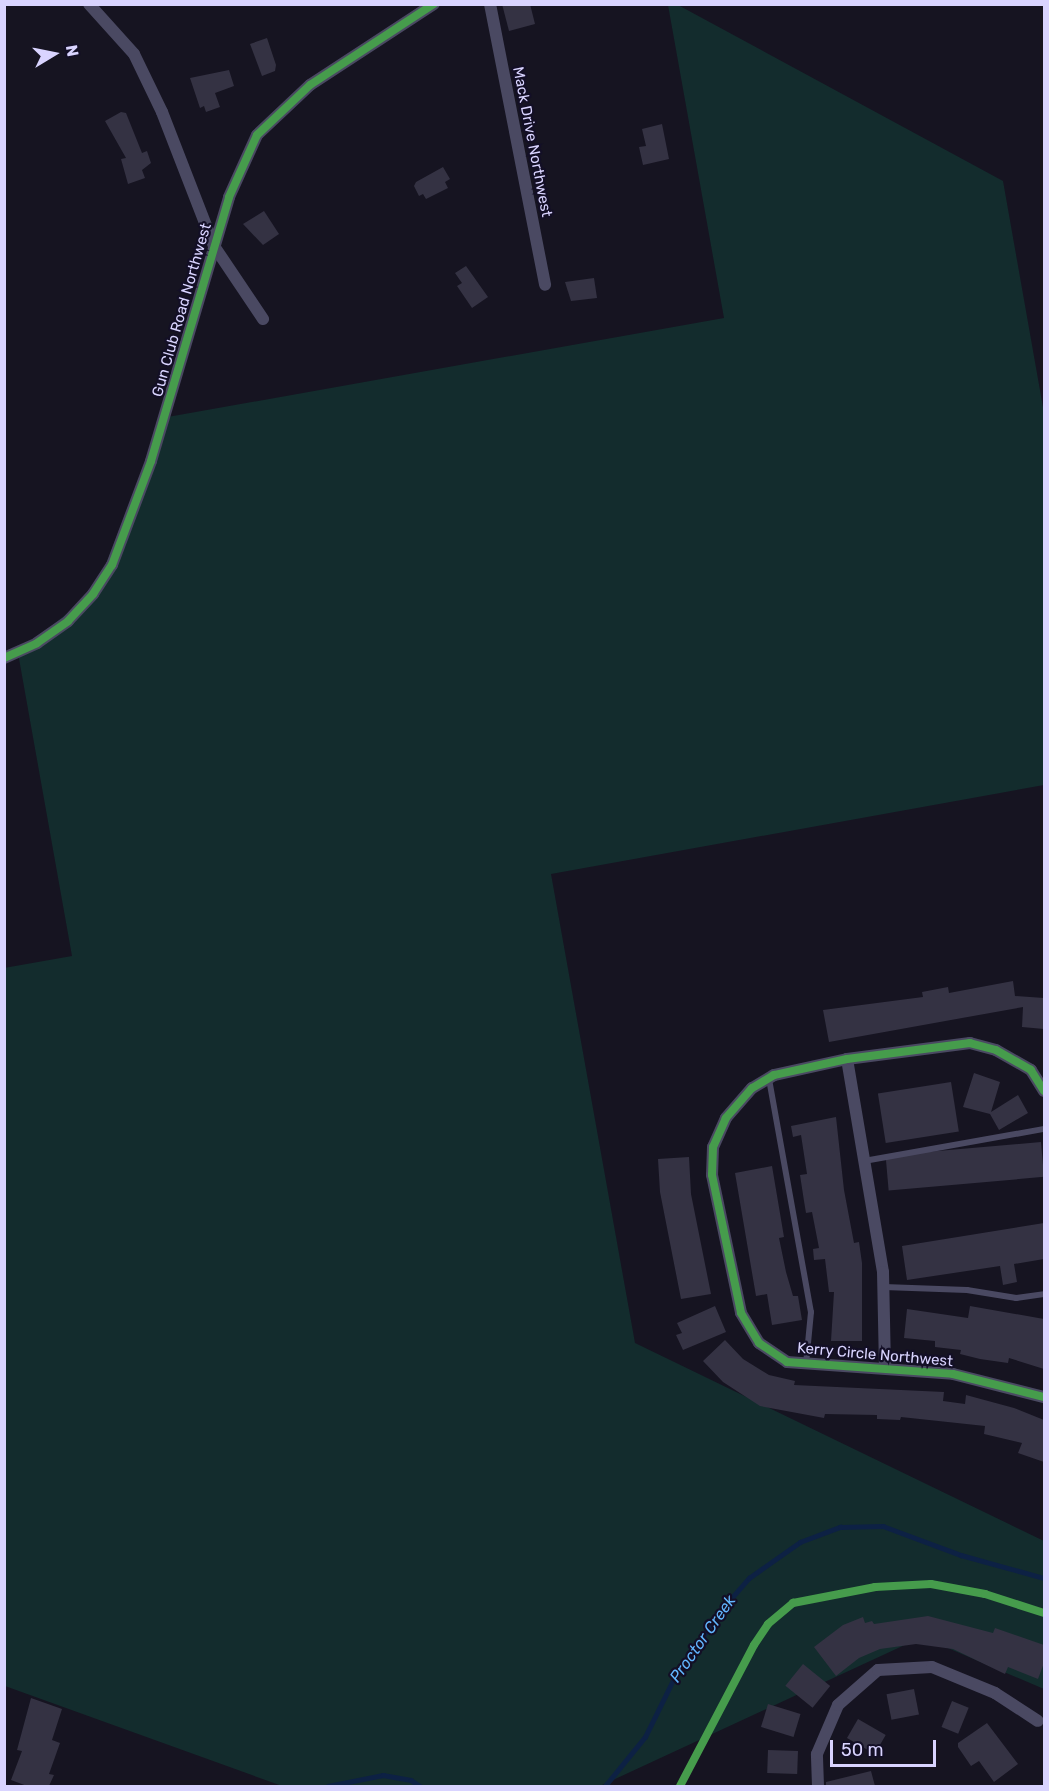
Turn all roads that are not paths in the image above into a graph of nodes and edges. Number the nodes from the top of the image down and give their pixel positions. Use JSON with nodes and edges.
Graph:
{"nodes":[{"id":1,"x":89,"y":4,"type":"edge"},
{"id":2,"x":434,"y":4,"type":"edge"},
{"id":3,"x":490,"y":4,"type":"edge"},
{"id":4,"x":214,"y":246,"type":"junction"},
{"id":5,"x":545,"y":285,"type":"dead end"},
{"id":6,"x":263,"y":319,"type":"dead end"},
{"id":7,"x":4,"y":658,"type":"edge"},
{"id":8,"x":847,"y":1059,"type":"junction"},
{"id":9,"x":769,"y":1078,"type":"junction"},
{"id":10,"x":1044,"y":1091,"type":"edge"},
{"id":11,"x":1044,"y":1129,"type":"edge"},
{"id":12,"x":863,"y":1161,"type":"junction"},
{"id":13,"x":883,"y":1287,"type":"junction"},
{"id":14,"x":1044,"y":1294,"type":"edge"},
{"id":15,"x":806,"y":1364,"type":"junction"},
{"id":16,"x":885,"y":1368,"type":"junction"},
{"id":17,"x":1044,"y":1397,"type":"edge"},
{"id":18,"x":1038,"y":1721,"type":"dead end"},
{"id":19,"x":818,"y":1786,"type":"edge"}],
"edges":[{"from":1,"to":4,"type":"street"},
{"from":2,"to":4,"type":"street","name":"Gun Club Road Northwest"},
{"from":3,"to":5,"type":"street","name":"Mack Drive Northwest"},
{"from":4,"to":6,"type":"street"},
{"from":4,"to":7,"type":"street","name":"Gun Club Road Northwest"},
{"from":8,"to":9,"type":"street","name":"Kerry Circle Northwest"},
{"from":8,"to":10,"type":"street","name":"Kerry Circle Northwest"},
{"from":8,"to":12,"type":"street"},
{"from":9,"to":15,"type":"lane"},
{"from":9,"to":15,"type":"street","name":"Kerry Circle Northwest"},
{"from":11,"to":12,"type":"lane"},
{"from":12,"to":13,"type":"street"},
{"from":13,"to":14,"type":"lane"},
{"from":13,"to":16,"type":"street"},
{"from":15,"to":16,"type":"street","name":"Kerry Circle Northwest"},
{"from":16,"to":17,"type":"street","name":"Kerry Circle Northwest"},
{"from":18,"to":19,"type":"street"}]}
